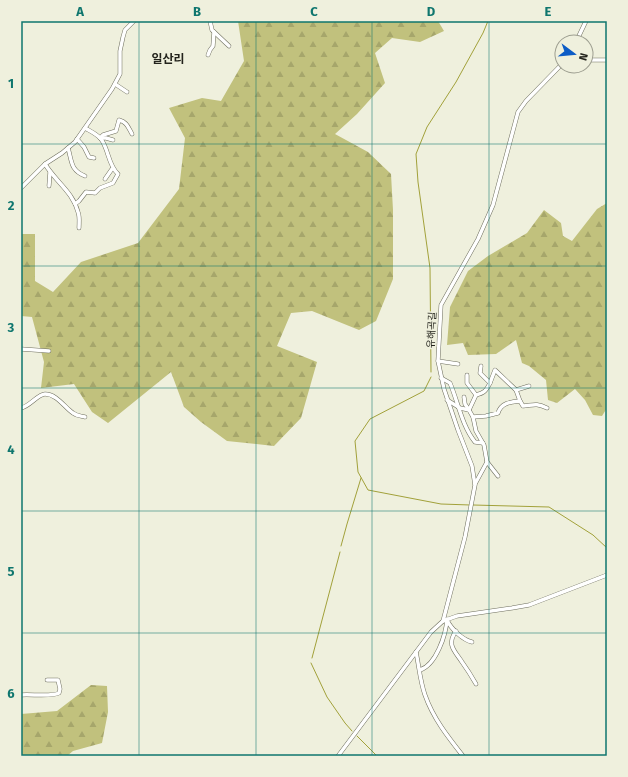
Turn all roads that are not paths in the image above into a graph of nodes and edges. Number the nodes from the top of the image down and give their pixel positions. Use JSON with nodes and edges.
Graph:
{"nodes":[{"id":1,"x":134,"y":21,"type":"edge"},
{"id":2,"x":210,"y":21,"type":"edge"},
{"id":3,"x":586,"y":21,"type":"edge"},
{"id":4,"x":214,"y":32,"type":"junction"},
{"id":5,"x":580,"y":34,"type":"edge"},
{"id":6,"x":229,"y":46,"type":"dead end"},
{"id":7,"x":208,"y":55,"type":"dead end"},
{"id":8,"x":594,"y":60,"type":"edge"},
{"id":9,"x":607,"y":60,"type":"edge"},
{"id":10,"x":554,"y":72,"type":"edge"},
{"id":11,"x":115,"y":84,"type":"junction"},
{"id":12,"x":127,"y":92,"type":"dead end"},
{"id":13,"x":85,"y":128,"type":"junction"},
{"id":14,"x":132,"y":134,"type":"dead end"},
{"id":15,"x":100,"y":138,"type":"junction"},
{"id":16,"x":77,"y":139,"type":"junction"},
{"id":17,"x":113,"y":140,"type":"dead end"},
{"id":18,"x":68,"y":148,"type":"junction"},
{"id":19,"x":94,"y":158,"type":"dead end"},
{"id":20,"x":45,"y":164,"type":"junction"},
{"id":21,"x":112,"y":169,"type":"junction"},
{"id":22,"x":50,"y":172,"type":"junction"},
{"id":23,"x":85,"y":176,"type":"dead end"},
{"id":24,"x":105,"y":179,"type":"dead end"},
{"id":25,"x":49,"y":186,"type":"dead end"},
{"id":26,"x":21,"y":188,"type":"edge"},
{"id":27,"x":75,"y":204,"type":"junction"},
{"id":28,"x":79,"y":228,"type":"dead end"},
{"id":29,"x":21,"y":349,"type":"edge"},
{"id":30,"x":49,"y":351,"type":"dead end"},
{"id":31,"x":438,"y":361,"type":"junction"},
{"id":32,"x":458,"y":364,"type":"dead end"},
{"id":33,"x":481,"y":366,"type":"dead end"},
{"id":34,"x":467,"y":375,"type":"dead end"},
{"id":35,"x":441,"y":378,"type":"junction"},
{"id":36,"x":490,"y":383,"type":"junction"},
{"id":37,"x":529,"y":386,"type":"dead end"},
{"id":38,"x":516,"y":390,"type":"junction"},
{"id":39,"x":476,"y":395,"type":"junction"},
{"id":40,"x":464,"y":397,"type":"dead end"},
{"id":41,"x":447,"y":400,"type":"junction"},
{"id":42,"x":520,"y":401,"type":"junction"},
{"id":43,"x":457,"y":406,"type":"junction"},
{"id":44,"x":21,"y":408,"type":"edge"},
{"id":45,"x":547,"y":408,"type":"dead end"},
{"id":46,"x":468,"y":410,"type":"junction"},
{"id":47,"x":85,"y":417,"type":"dead end"},
{"id":48,"x":473,"y":417,"type":"junction"},
{"id":49,"x":483,"y":443,"type":"junction"},
{"id":50,"x":487,"y":462,"type":"junction"},
{"id":51,"x":498,"y":476,"type":"dead end"},
{"id":52,"x":475,"y":485,"type":"junction"},
{"id":53,"x":607,"y":574,"type":"edge"},
{"id":54,"x":445,"y":620,"type":"junction"},
{"id":55,"x":456,"y":631,"type":"junction"},
{"id":56,"x":472,"y":642,"type":"dead end"},
{"id":57,"x":416,"y":652,"type":"junction"},
{"id":58,"x":420,"y":670,"type":"junction"},
{"id":59,"x":47,"y":680,"type":"dead end"},
{"id":60,"x":476,"y":684,"type":"dead end"},
{"id":61,"x":21,"y":695,"type":"edge"},
{"id":62,"x":338,"y":756,"type":"edge"},
{"id":63,"x":463,"y":756,"type":"edge"}],
"edges":[{"from":1,"to":11,"type":"street"},
{"from":2,"to":4,"type":"street"},
{"from":3,"to":5,"type":"street"},
{"from":4,"to":6,"type":"street"},
{"from":4,"to":7,"type":"street"},
{"from":8,"to":9,"type":"street"},
{"from":10,"to":31,"type":"street","name":"유해곡길"},
{"from":11,"to":12,"type":"street"},
{"from":11,"to":13,"type":"street"},
{"from":13,"to":15,"type":"street"},
{"from":13,"to":16,"type":"street"},
{"from":14,"to":15,"type":"street"},
{"from":15,"to":17,"type":"street"},
{"from":15,"to":21,"type":"street"},
{"from":16,"to":18,"type":"street"},
{"from":16,"to":19,"type":"street"},
{"from":18,"to":20,"type":"street"},
{"from":18,"to":23,"type":"street"},
{"from":20,"to":22,"type":"street"},
{"from":20,"to":26,"type":"street"},
{"from":21,"to":24,"type":"street"},
{"from":21,"to":27,"type":"street"},
{"from":22,"to":25,"type":"street"},
{"from":22,"to":27,"type":"street"},
{"from":27,"to":28,"type":"street"},
{"from":29,"to":30,"type":"street"},
{"from":31,"to":32,"type":"street"},
{"from":31,"to":35,"type":"street","name":"유해곡길"},
{"from":33,"to":36,"type":"street"},
{"from":34,"to":39,"type":"street"},
{"from":35,"to":41,"type":"street","name":"유해곡길"},
{"from":35,"to":43,"type":"street"},
{"from":36,"to":38,"type":"street"},
{"from":36,"to":39,"type":"street"},
{"from":37,"to":38,"type":"street"},
{"from":38,"to":42,"type":"street"},
{"from":39,"to":46,"type":"street"},
{"from":40,"to":46,"type":"street"},
{"from":41,"to":43,"type":"street"},
{"from":41,"to":52,"type":"street","name":"유해곡길"},
{"from":42,"to":45,"type":"street"},
{"from":42,"to":48,"type":"street"},
{"from":43,"to":46,"type":"street"},
{"from":43,"to":49,"type":"street"},
{"from":44,"to":47,"type":"street"},
{"from":46,"to":48,"type":"street"},
{"from":48,"to":49,"type":"street"},
{"from":49,"to":50,"type":"street"},
{"from":50,"to":51,"type":"street"},
{"from":50,"to":52,"type":"street"},
{"from":52,"to":54,"type":"street","name":"유해곡길"},
{"from":53,"to":54,"type":"street"},
{"from":54,"to":55,"type":"street"},
{"from":54,"to":57,"type":"street"},
{"from":54,"to":58,"type":"street","name":"유해곡길"},
{"from":55,"to":56,"type":"street"},
{"from":55,"to":60,"type":"street"},
{"from":57,"to":58,"type":"street"},
{"from":57,"to":62,"type":"street"},
{"from":58,"to":63,"type":"street"},
{"from":59,"to":61,"type":"street"}]}
